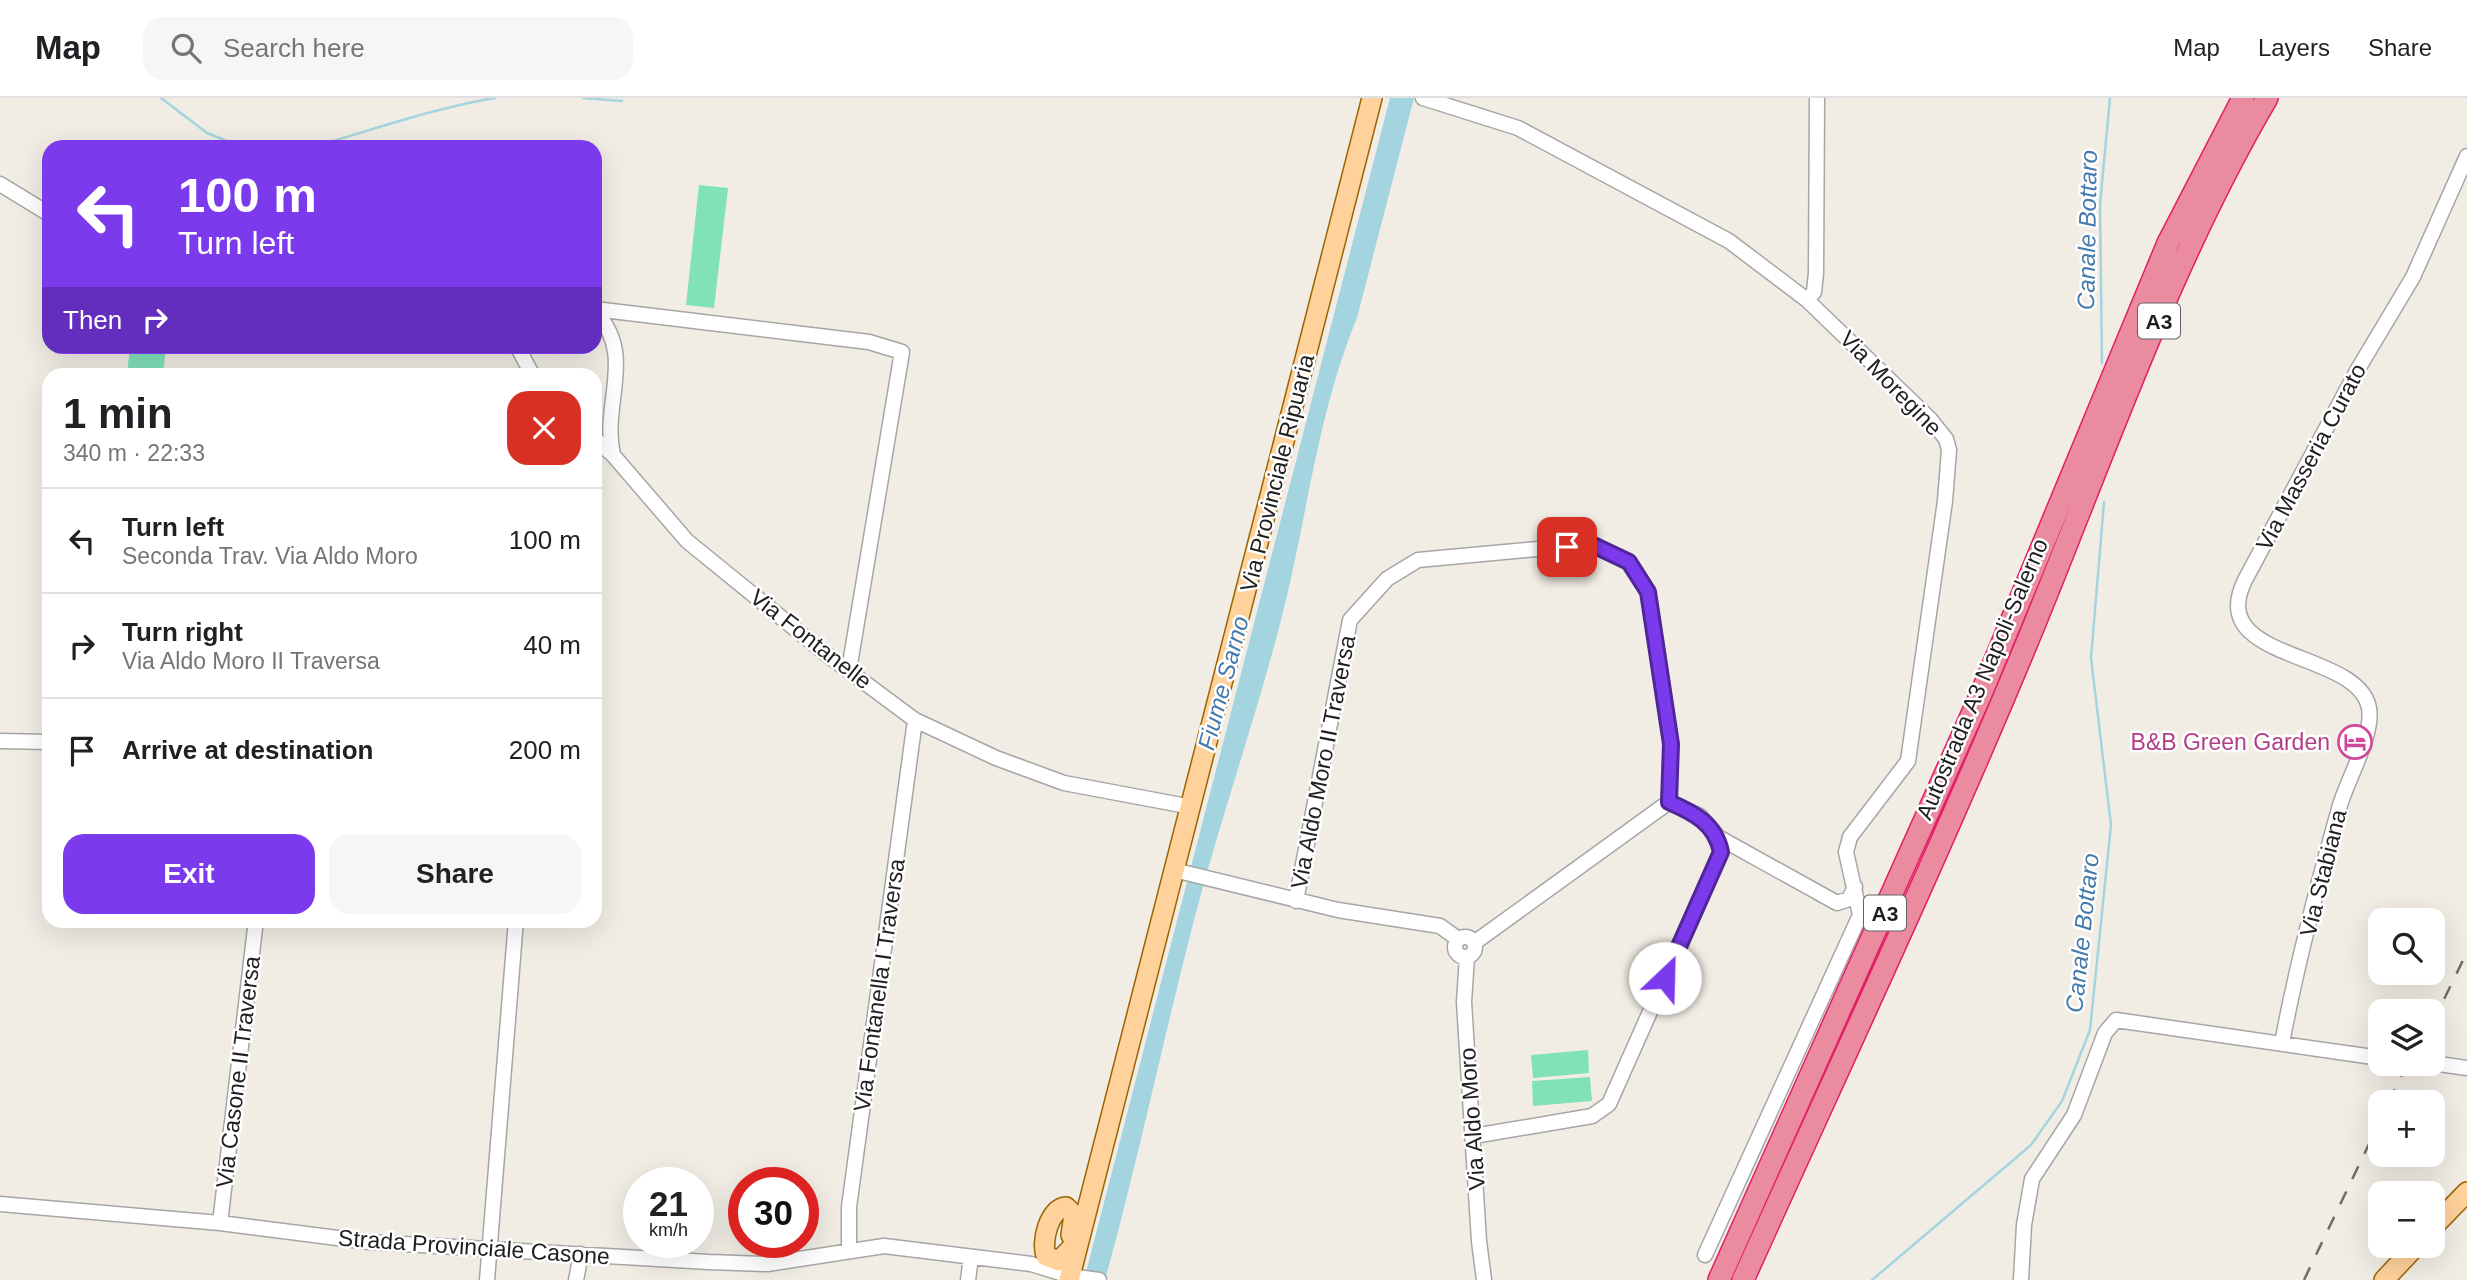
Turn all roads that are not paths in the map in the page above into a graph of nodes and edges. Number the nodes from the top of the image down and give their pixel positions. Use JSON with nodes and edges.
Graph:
{"nodes":[{"id":1,"x":1372,"y":98,"type":"edge"},
{"id":2,"x":1817,"y":98,"type":"edge"},
{"id":3,"x":2243,"y":98,"type":"edge"},
{"id":4,"x":2267,"y":98,"type":"edge"},
{"id":5,"x":1425,"y":99,"type":"edge"},
{"id":6,"x":2467,"y":156,"type":"edge"},
{"id":7,"x":0,"y":184,"type":"edge"},
{"id":8,"x":42,"y":210,"type":"edge"},
{"id":9,"x":1807,"y":300,"type":"junction"},
{"id":10,"x":602,"y":311,"type":"edge"},
{"id":11,"x":602,"y":318,"type":"edge"},
{"id":12,"x":602,"y":445,"type":"edge"},
{"id":13,"x":613,"y":455,"type":"junction"},
{"id":14,"x":849,"y":670,"type":"junction"},
{"id":15,"x":2369,"y":705,"type":"joint"},
{"id":16,"x":915,"y":720,"type":"junction"},
{"id":17,"x":0,"y":741,"type":"edge"},
{"id":18,"x":42,"y":742,"type":"edge"},
{"id":19,"x":1669,"y":802,"type":"junction"},
{"id":20,"x":1192,"y":807,"type":"junction"},
{"id":21,"x":1718,"y":837,"type":"junction"},
{"id":22,"x":1178,"y":871,"type":"junction"},
{"id":23,"x":1855,"y":887,"type":"junction"},
{"id":24,"x":1296,"y":901,"type":"junction"},
{"id":25,"x":255,"y":928,"type":"edge"},
{"id":26,"x":515,"y":928,"type":"edge"},
{"id":27,"x":1458,"y":939,"type":"junction"},
{"id":28,"x":1475,"y":943,"type":"junction"},
{"id":29,"x":1467,"y":957,"type":"junction"},
{"id":30,"x":2282,"y":1043,"type":"junction"},
{"id":31,"x":2368,"y":1057,"type":"edge"},
{"id":32,"x":2445,"y":1065,"type":"edge"},
{"id":33,"x":2467,"y":1068,"type":"edge"},
{"id":34,"x":1105,"y":1132,"type":"junction"},
{"id":35,"x":1474,"y":1136,"type":"junction"},
{"id":36,"x":2467,"y":1192,"type":"edge"},
{"id":37,"x":0,"y":1204,"type":"edge"},
{"id":38,"x":1068,"y":1213,"type":"junction"},
{"id":39,"x":2445,"y":1215,"type":"edge"},
{"id":40,"x":220,"y":1223,"type":"junction"},
{"id":41,"x":1078,"y":1240,"type":"junction"},
{"id":42,"x":849,"y":1250,"type":"junction"},
{"id":43,"x":490,"y":1251,"type":"junction"},
{"id":44,"x":581,"y":1254,"type":"junction"},
{"id":45,"x":1704,"y":1255,"type":"dead end"},
{"id":46,"x":971,"y":1257,"type":"junction"},
{"id":47,"x":2405,"y":1258,"type":"edge"},
{"id":48,"x":1059,"y":1267,"type":"edge"},
{"id":49,"x":487,"y":1280,"type":"edge"},
{"id":50,"x":576,"y":1280,"type":"edge"},
{"id":51,"x":968,"y":1280,"type":"edge"},
{"id":52,"x":1099,"y":1280,"type":"edge"},
{"id":53,"x":1484,"y":1280,"type":"edge"},
{"id":54,"x":1719,"y":1280,"type":"edge"},
{"id":55,"x":1743,"y":1280,"type":"edge"},
{"id":56,"x":2021,"y":1280,"type":"edge"},
{"id":57,"x":2384,"y":1280,"type":"edge"}],
"edges":[{"from":1,"to":20,"type":"main road","name":"Via Provinciale Ripuaria"},
{"from":2,"to":9,"type":"street"},
{"from":3,"to":54,"type":"highway","name":"Autostrada A3 Napoli-Salerno","number":"A3"},
{"from":4,"to":55,"type":"highway","name":"Autostrada A3 Napoli-Salerno","number":"A3"},
{"from":5,"to":9,"type":"street","name":"Via Moregine"},
{"from":6,"to":15,"type":"street","name":"Via Masseria Curato"},
{"from":7,"to":8,"type":"street"},
{"from":9,"to":23,"type":"street","name":"Via Moregine"},
{"from":10,"to":14,"type":"street"},
{"from":11,"to":13,"type":"street"},
{"from":12,"to":13,"type":"street","name":"Via Fontanelle"},
{"from":13,"to":14,"type":"street","name":"Via Fontanelle"},
{"from":14,"to":16,"type":"street","name":"Via Fontanelle"},
{"from":15,"to":30,"type":"street","name":"Via Stabiana"},
{"from":16,"to":20,"type":"street","name":"Via Fontanelle"},
{"from":16,"to":42,"type":"street","name":"Via Fontanella I Traversa"},
{"from":17,"to":18,"type":"street"},
{"from":19,"to":21,"type":"street"},
{"from":19,"to":24,"type":"street","name":"Via Aldo Moro II Traversa"},
{"from":19,"to":28,"type":"street"},
{"from":20,"to":22,"type":"main road","name":"Via Provinciale Ripuaria"},
{"from":21,"to":23,"type":"street"},
{"from":21,"to":35,"type":"street"},
{"from":22,"to":24,"type":"street"},
{"from":22,"to":34,"type":"main road","name":"Via Provinciale Ripuaria"},
{"from":23,"to":45,"type":"street","name":"Via Moregine"},
{"from":24,"to":27,"type":"street"},
{"from":25,"to":40,"type":"street","name":"Via Casone II Traversa"},
{"from":26,"to":43,"type":"street"},
{"from":27,"to":28,"type":"street"},
{"from":27,"to":29,"type":"street"},
{"from":28,"to":29,"type":"street"},
{"from":29,"to":35,"type":"street","name":"Via Aldo Moro"},
{"from":30,"to":31,"type":"street"},
{"from":30,"to":56,"type":"street"},
{"from":32,"to":33,"type":"street"},
{"from":34,"to":38,"type":"main road","name":"Via Provinciale Ripuaria"},
{"from":34,"to":41,"type":"main road","name":"Via Provinciale Ripuaria"},
{"from":35,"to":53,"type":"street","name":"Via Aldo Moro"},
{"from":36,"to":39,"type":"main road"},
{"from":37,"to":40,"type":"street","name":"Strada Provinciale Casone"},
{"from":38,"to":41,"type":"main road"},
{"from":38,"to":48,"type":"main road","name":"Via Provinciale Ripuaria"},
{"from":40,"to":43,"type":"street","name":"Strada Provinciale Casone"},
{"from":41,"to":48,"type":"main road"},
{"from":42,"to":44,"type":"street","name":"Strada Provinciale Casone"},
{"from":42,"to":46,"type":"street","name":"Strada Provinciale Casone"},
{"from":43,"to":44,"type":"street","name":"Strada Provinciale Casone"},
{"from":43,"to":49,"type":"street"},
{"from":44,"to":50,"type":"street"},
{"from":46,"to":48,"type":"street","name":"Strada Provinciale Casone"},
{"from":46,"to":51,"type":"street"},
{"from":47,"to":57,"type":"main road"},
{"from":48,"to":52,"type":"street","name":"Strada Provinciale Casone"}]}
